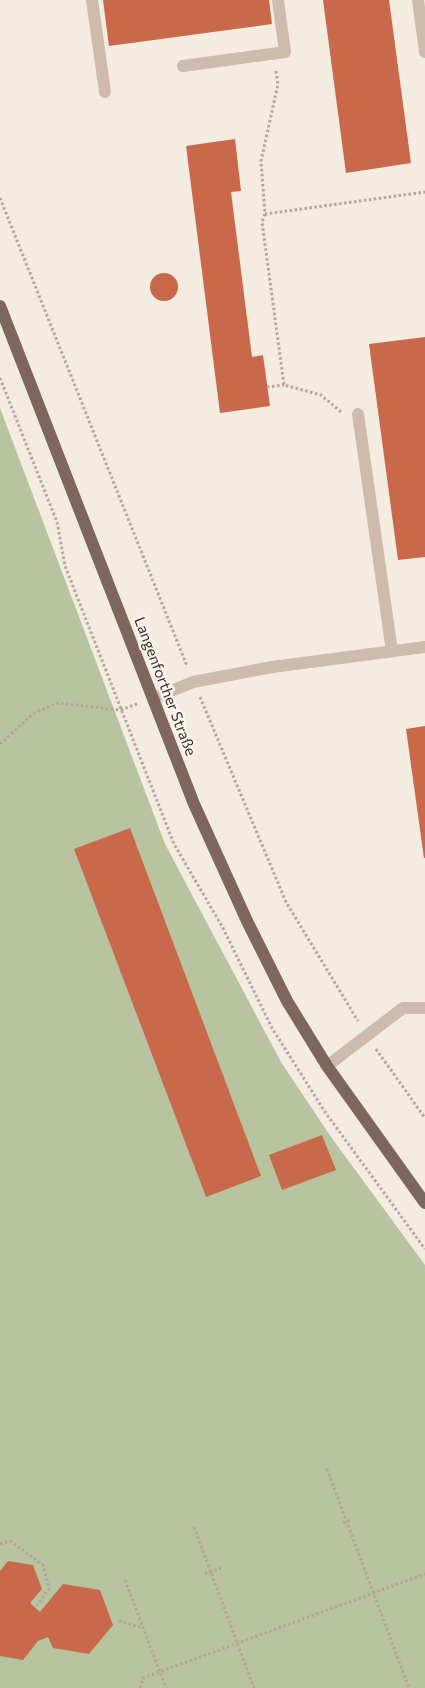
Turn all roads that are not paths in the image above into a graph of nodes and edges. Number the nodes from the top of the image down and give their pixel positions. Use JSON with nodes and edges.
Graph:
{"nodes":[{"id":1,"x":92,"y":0,"type":"edge"},
{"id":2,"x":278,"y":0,"type":"edge"},
{"id":3,"x":418,"y":0,"type":"edge"},
{"id":4,"x":425,"y":52,"type":"edge"},
{"id":5,"x":183,"y":66,"type":"dead end"},
{"id":6,"x":105,"y":92,"type":"dead end"},
{"id":7,"x":0,"y":306,"type":"edge"},
{"id":8,"x":358,"y":414,"type":"road end"},
{"id":9,"x":425,"y":647,"type":"edge"},
{"id":10,"x":392,"y":651,"type":"junction"},
{"id":11,"x":154,"y":698,"type":"junction"},
{"id":12,"x":425,"y":1008,"type":"edge"},
{"id":13,"x":328,"y":1066,"type":"junction"},
{"id":14,"x":425,"y":1203,"type":"edge"}],
"edges":[{"from":1,"to":6,"type":"street"},
{"from":2,"to":5,"type":"street"},
{"from":3,"to":4,"type":"street"},
{"from":7,"to":11,"type":"main road","name":"Langenforther Straße"},
{"from":8,"to":10,"type":"street"},
{"from":9,"to":10,"type":"street"},
{"from":10,"to":11,"type":"street"},
{"from":11,"to":13,"type":"main road","name":"Langenforther Straße"},
{"from":12,"to":13,"type":"street"},
{"from":13,"to":14,"type":"main road","name":"Langenforther Straße"}]}
